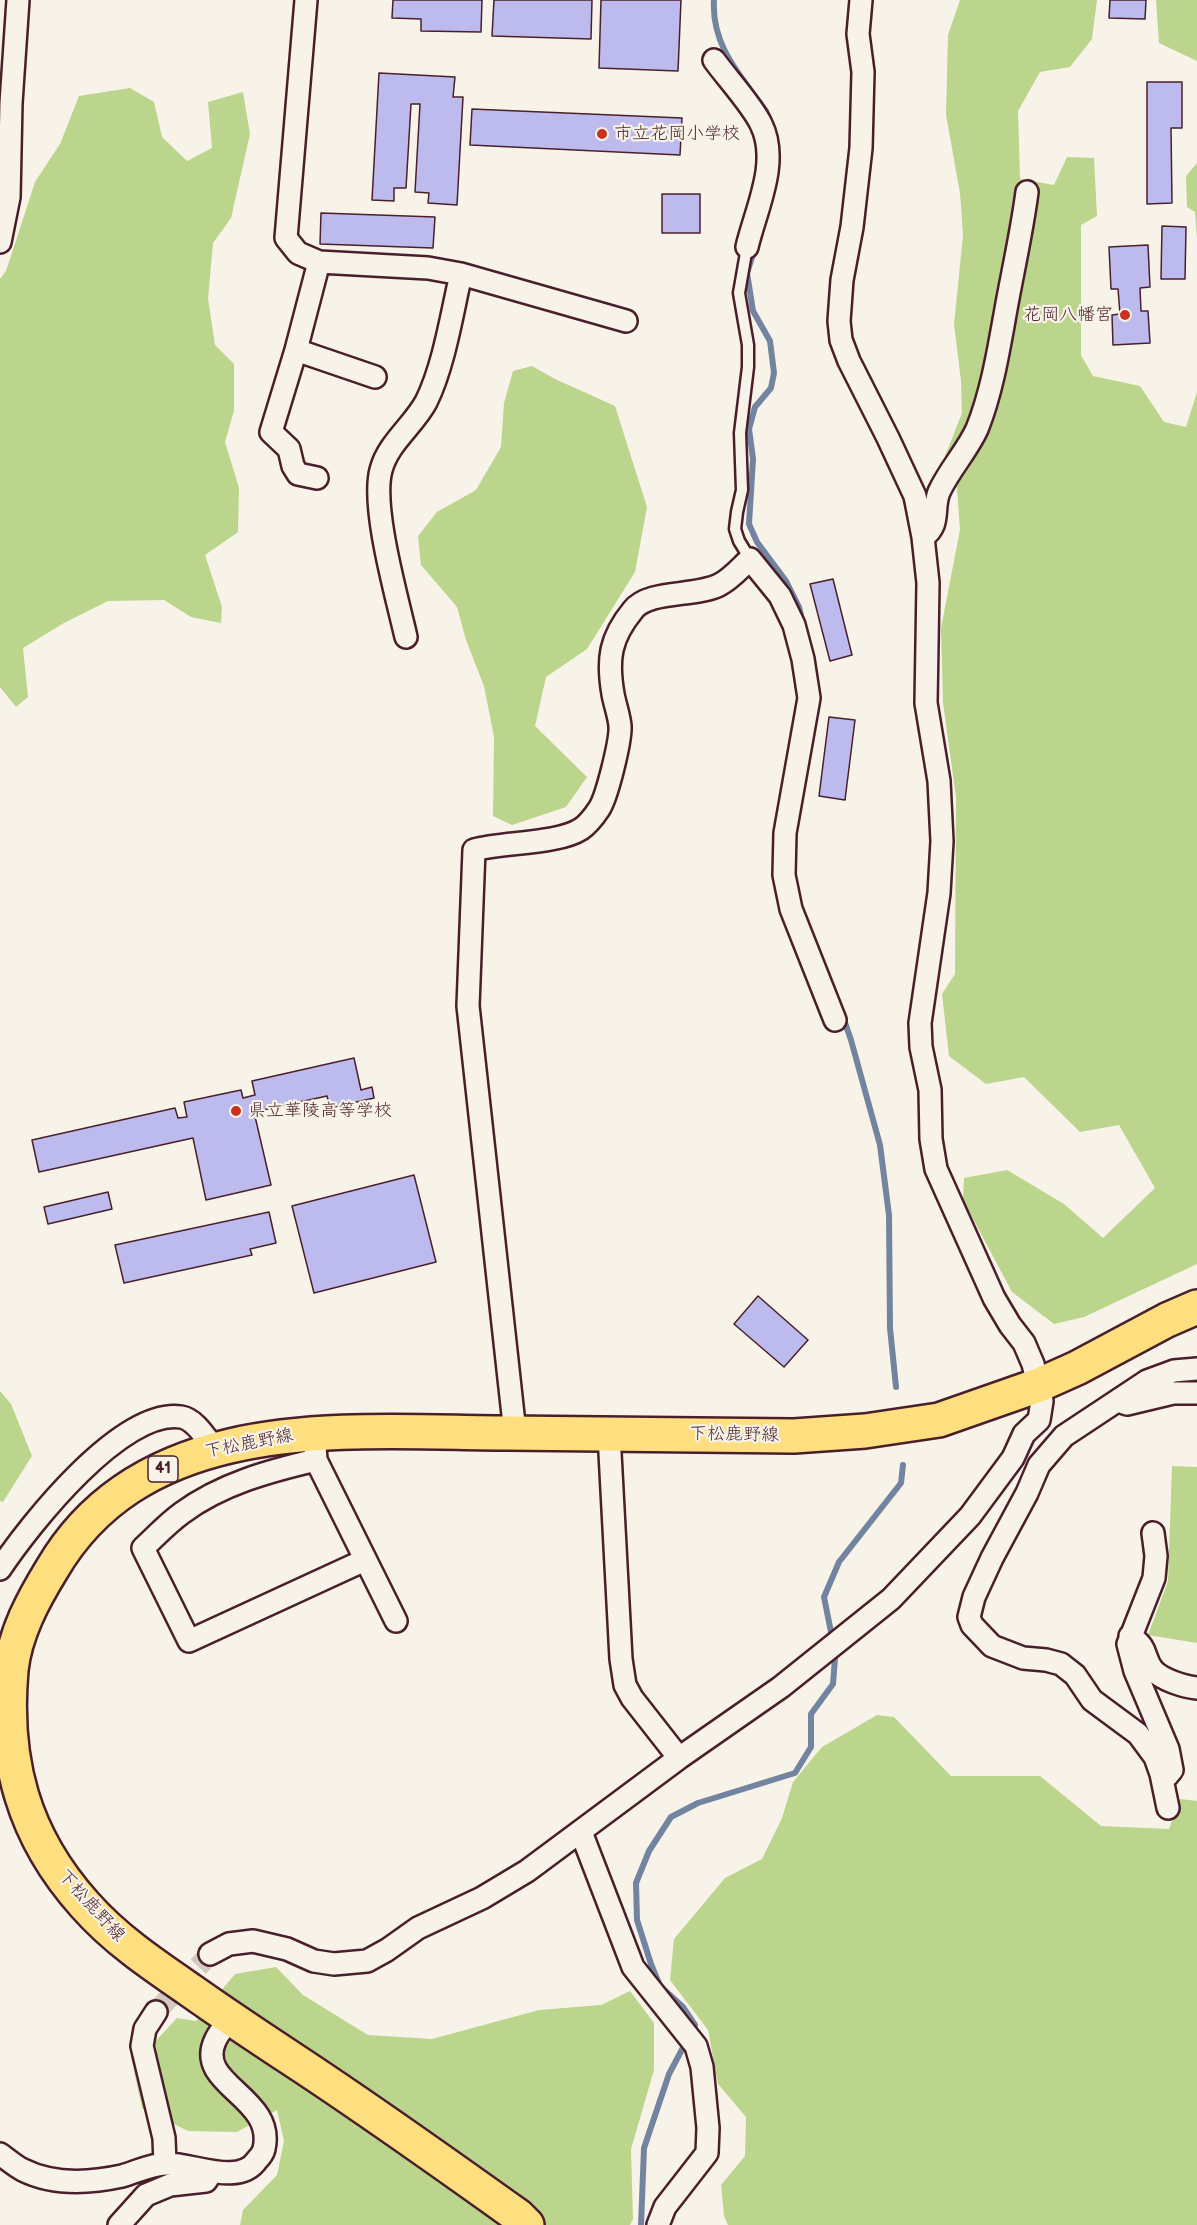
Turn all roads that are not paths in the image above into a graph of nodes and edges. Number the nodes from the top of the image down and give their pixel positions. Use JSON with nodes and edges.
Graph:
{"nodes":[{"id":1,"x":18,"y":0,"type":"edge"},
{"id":2,"x":306,"y":0,"type":"edge"},
{"id":3,"x":861,"y":0,"type":"edge"},
{"id":4,"x":714,"y":60,"type":"dead end"},
{"id":5,"x":1027,"y":192,"type":"dead end"},
{"id":6,"x":0,"y":242,"type":"edge"},
{"id":7,"x":747,"y":247,"type":"joint"},
{"id":8,"x":319,"y":261,"type":"junction"},
{"id":9,"x":461,"y":274,"type":"junction"},
{"id":10,"x":626,"y":321,"type":"dead end"},
{"id":11,"x":296,"y":351,"type":"junction"},
{"id":12,"x":375,"y":377,"type":"dead end"},
{"id":13,"x":317,"y":478,"type":"dead end"},
{"id":14,"x":923,"y":537,"type":"junction"},
{"id":15,"x":750,"y":559,"type":"junction"},
{"id":16,"x":406,"y":637,"type":"dead end"},
{"id":17,"x":836,"y":1020,"type":"dead end"},
{"id":18,"x":1197,"y":1307,"type":"edge"},
{"id":19,"x":1197,"y":1369,"type":"edge"},
{"id":20,"x":1039,"y":1385,"type":"junction"},
{"id":21,"x":1197,"y":1393,"type":"edge"},
{"id":22,"x":1118,"y":1401,"type":"junction"},
{"id":23,"x":1040,"y":1420,"type":"junction"},
{"id":24,"x":515,"y":1433,"type":"junction"},
{"id":25,"x":609,"y":1434,"type":"junction"},
{"id":26,"x":1064,"y":1436,"type":"junction"},
{"id":27,"x":315,"y":1446,"type":"junction"},
{"id":28,"x":214,"y":1448,"type":"junction"},
{"id":29,"x":1153,"y":1533,"type":"dead end"},
{"id":30,"x":365,"y":1560,"type":"junction"},
{"id":31,"x":0,"y":1569,"type":"edge"},
{"id":32,"x":396,"y":1622,"type":"dead end"},
{"id":33,"x":1130,"y":1636,"type":"junction"},
{"id":34,"x":1197,"y":1688,"type":"edge"},
{"id":35,"x":680,"y":1758,"type":"junction"},
{"id":36,"x":1163,"y":1781,"type":"junction"},
{"id":37,"x":1168,"y":1808,"type":"dead end"},
{"id":38,"x":581,"y":1832,"type":"junction"},
{"id":39,"x":210,"y":1954,"type":"tunnel mouth"},
{"id":40,"x":156,"y":2012,"type":"tunnel mouth"},
{"id":41,"x":231,"y":2019,"type":"junction"},
{"id":42,"x":0,"y":2154,"type":"edge"},
{"id":43,"x":165,"y":2164,"type":"junction"},
{"id":44,"x":213,"y":2171,"type":"junction"},
{"id":45,"x":119,"y":2225,"type":"edge"},
{"id":46,"x":527,"y":2225,"type":"edge"},
{"id":47,"x":658,"y":2225,"type":"edge"}],
"edges":[{"from":1,"to":6,"type":"street"},
{"from":2,"to":8,"type":"street"},
{"from":3,"to":14,"type":"street"},
{"from":4,"to":7,"type":"street"},
{"from":5,"to":14,"type":"street"},
{"from":7,"to":15,"type":"lane"},
{"from":8,"to":9,"type":"street"},
{"from":8,"to":11,"type":"street"},
{"from":9,"to":10,"type":"street"},
{"from":9,"to":16,"type":"street"},
{"from":11,"to":12,"type":"street"},
{"from":11,"to":13,"type":"street"},
{"from":14,"to":20,"type":"street"},
{"from":15,"to":17,"type":"street"},
{"from":15,"to":24,"type":"street"},
{"from":18,"to":20,"type":"main road","name":"下松鹿野線","number":"41"},
{"from":19,"to":22,"type":"street"},
{"from":20,"to":23,"type":"street"},
{"from":20,"to":25,"type":"main road","name":"下松鹿野線","number":"41"},
{"from":21,"to":22,"type":"street"},
{"from":22,"to":26,"type":"street"},
{"from":23,"to":26,"type":"street"},
{"from":23,"to":35,"type":"street"},
{"from":24,"to":25,"type":"main road","name":"下松鹿野線","number":"41"},
{"from":24,"to":27,"type":"main road","name":"下松鹿野線","number":"41"},
{"from":25,"to":35,"type":"street"},
{"from":26,"to":36,"type":"street"},
{"from":27,"to":28,"type":"main road","name":"下松鹿野線","number":"41"},
{"from":27,"to":30,"type":"street"},
{"from":27,"to":30,"type":"street"},
{"from":28,"to":31,"type":"street"},
{"from":28,"to":41,"type":"main road","name":"下松鹿野線","number":"41"},
{"from":29,"to":33,"type":"street"},
{"from":30,"to":32,"type":"street"},
{"from":33,"to":34,"type":"street"},
{"from":33,"to":36,"type":"street"},
{"from":35,"to":38,"type":"street"},
{"from":36,"to":37,"type":"street"},
{"from":38,"to":39,"type":"street"},
{"from":38,"to":47,"type":"street"},
{"from":40,"to":43,"type":"street"},
{"from":41,"to":44,"type":"street"},
{"from":41,"to":46,"type":"main road","name":"下松鹿野線","number":"41"},
{"from":42,"to":43,"type":"street"},
{"from":43,"to":44,"type":"street"},
{"from":44,"to":45,"type":"street"}]}
